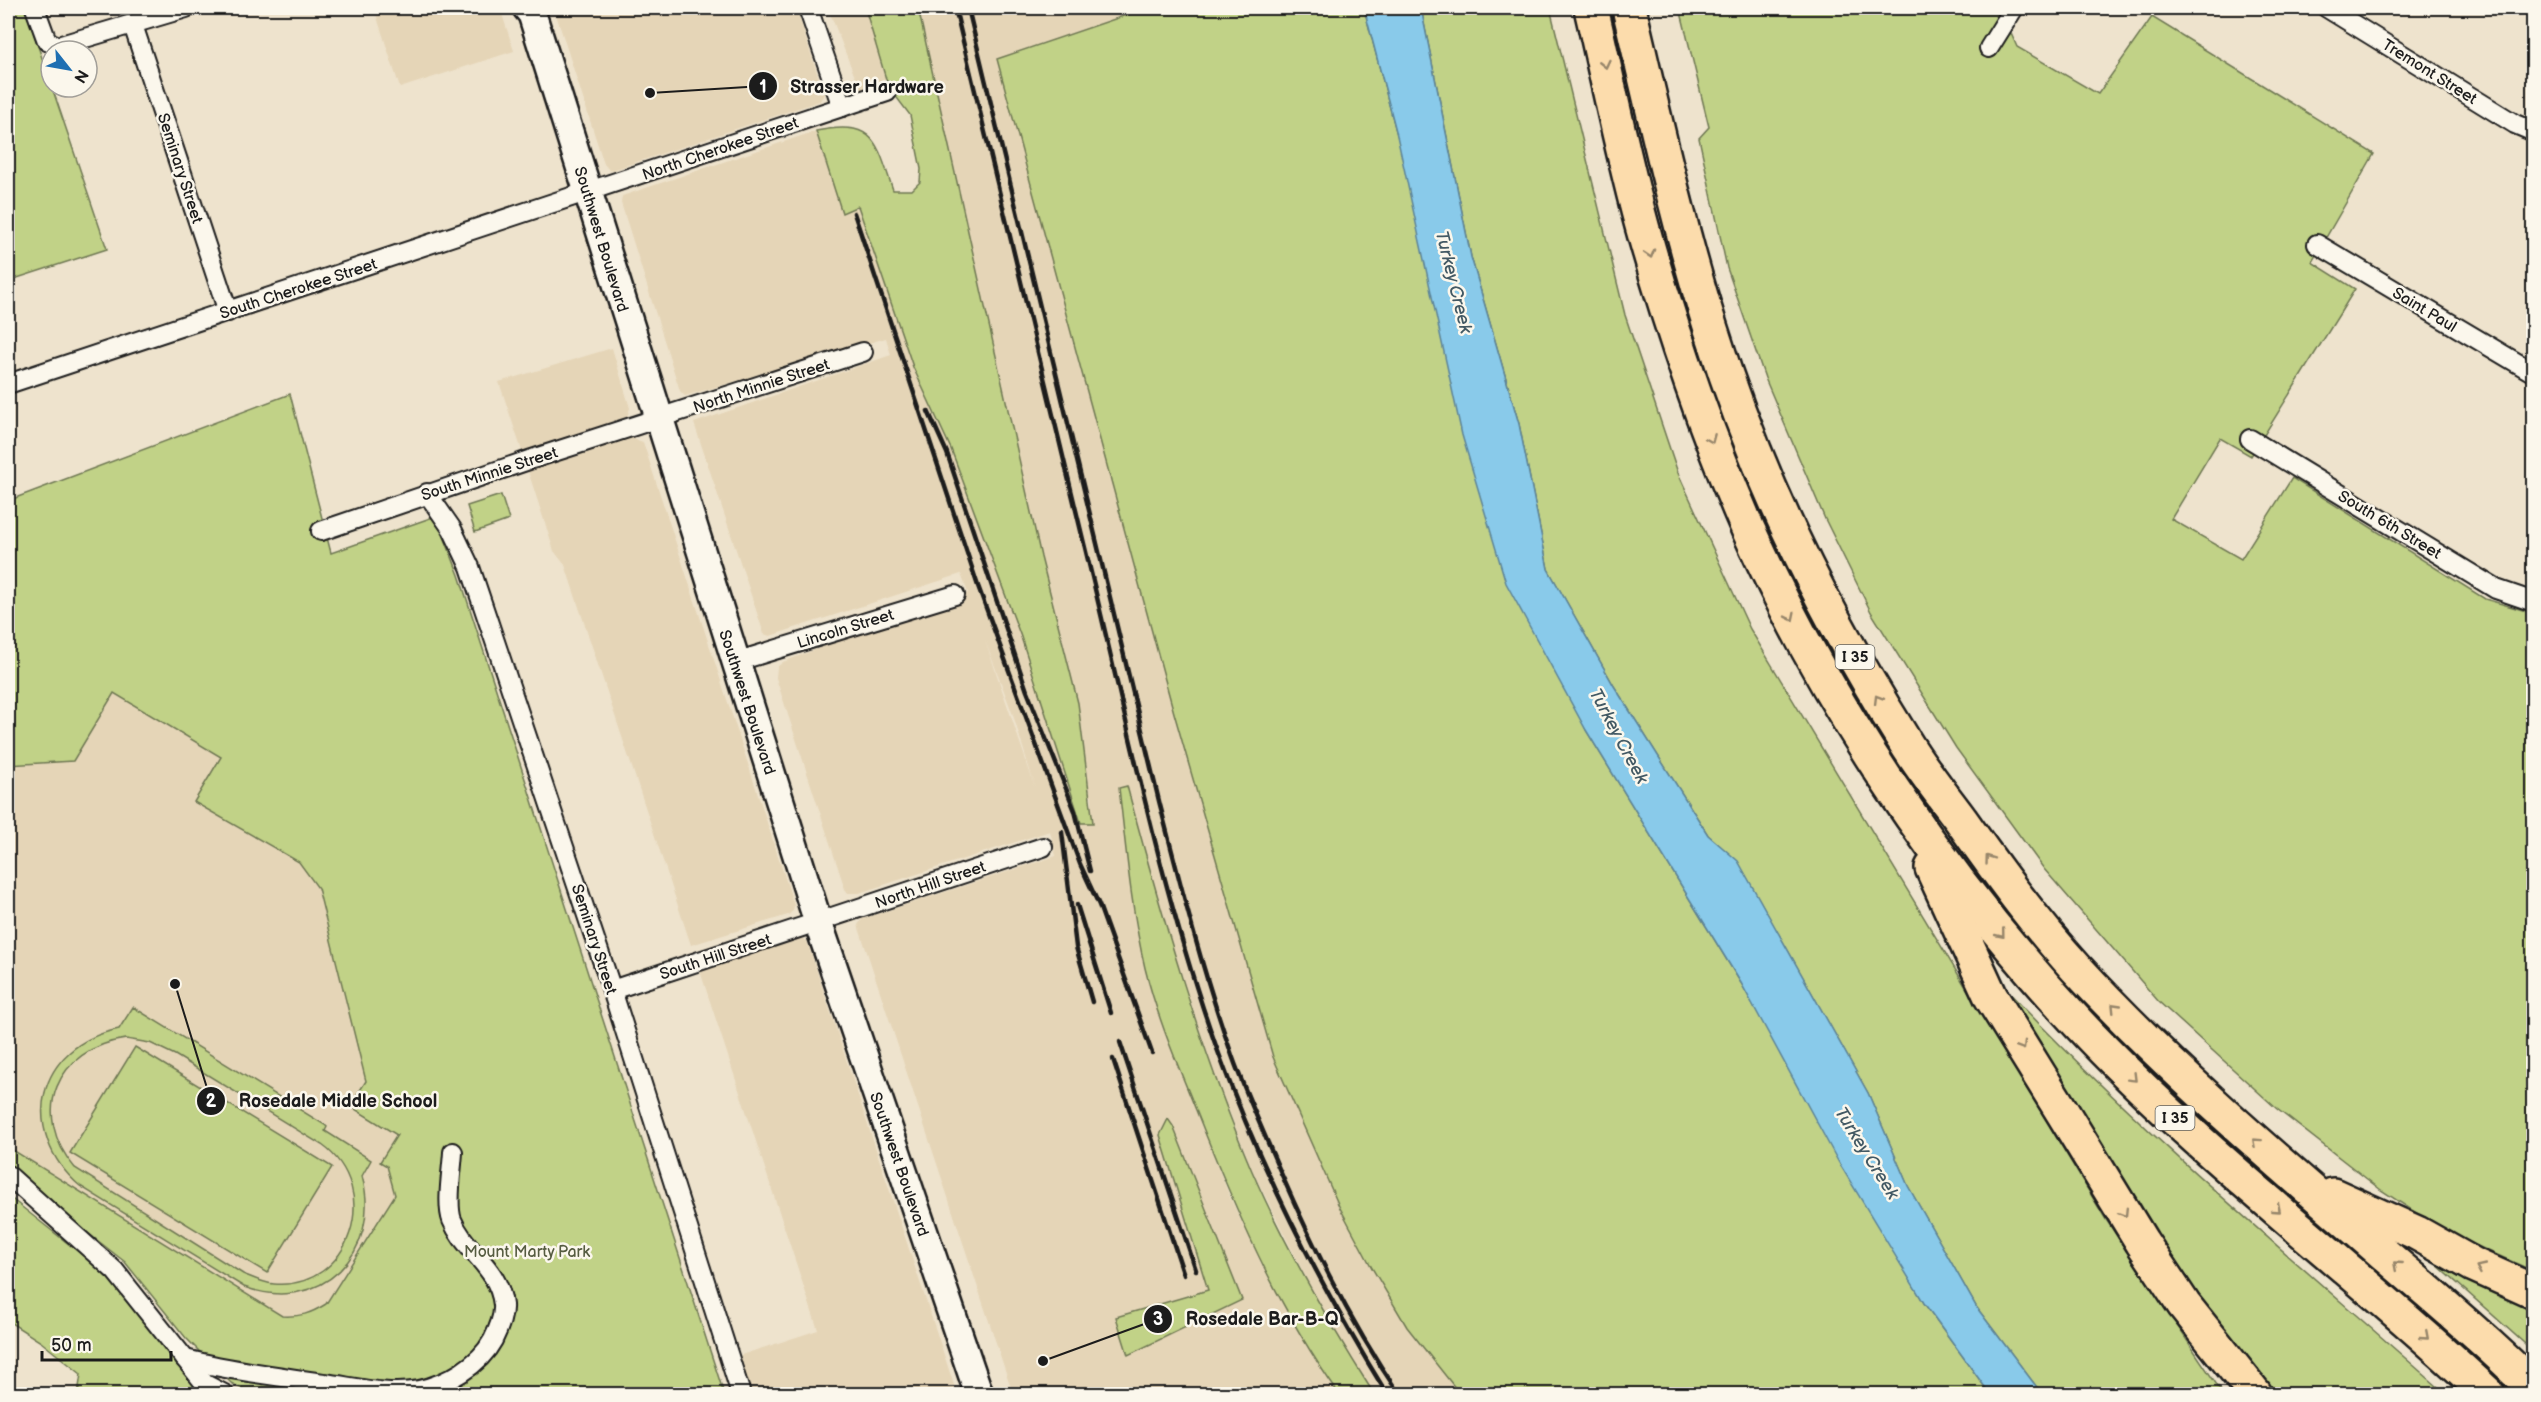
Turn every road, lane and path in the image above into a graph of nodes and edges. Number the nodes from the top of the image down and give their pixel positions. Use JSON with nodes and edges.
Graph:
{"nodes":[{"id":1,"x":35,"y":8,"type":"edge"},
{"id":2,"x":186,"y":8,"type":"edge"},
{"id":3,"x":527,"y":8,"type":"edge"},
{"id":4,"x":808,"y":8,"type":"edge"},
{"id":5,"x":1591,"y":8,"type":"edge"},
{"id":6,"x":1629,"y":8,"type":"edge"},
{"id":7,"x":2014,"y":8,"type":"edge"},
{"id":8,"x":2327,"y":8,"type":"edge"},
{"id":9,"x":133,"y":25,"type":"junction"},
{"id":10,"x":1989,"y":48,"type":"dead end"},
{"id":11,"x":887,"y":92,"type":"dead end"},
{"id":12,"x":842,"y":107,"type":"junction"},
{"id":13,"x":2534,"y":132,"type":"edge"},
{"id":14,"x":588,"y":192,"type":"junction"},
{"id":15,"x":2317,"y":244,"type":"dead end"},
{"id":16,"x":228,"y":312,"type":"junction"},
{"id":17,"x":863,"y":352,"type":"dead end"},
{"id":18,"x":2534,"y":373,"type":"edge"},
{"id":19,"x":8,"y":384,"type":"edge"},
{"id":20,"x":658,"y":418,"type":"junction"},
{"id":21,"x":2250,"y":439,"type":"dead end"},
{"id":22,"x":427,"y":494,"type":"junction"},
{"id":23,"x":321,"y":531,"type":"dead end"},
{"id":24,"x":955,"y":595,"type":"dead end"},
{"id":25,"x":2534,"y":602,"type":"edge"},
{"id":26,"x":735,"y":662,"type":"junction"},
{"id":27,"x":1903,"y":804,"type":"junction"},
{"id":28,"x":1043,"y":847,"type":"dead end"},
{"id":29,"x":818,"y":922,"type":"junction"},
{"id":30,"x":612,"y":990,"type":"junction"},
{"id":31,"x":453,"y":1152,"type":"dead end"},
{"id":32,"x":8,"y":1175,"type":"edge"},
{"id":33,"x":2300,"y":1180,"type":"junction"},
{"id":34,"x":2534,"y":1292,"type":"edge"},
{"id":35,"x":185,"y":1359,"type":"junction"},
{"id":36,"x":2534,"y":1388,"type":"edge"},
{"id":37,"x":224,"y":1395,"type":"edge"},
{"id":38,"x":741,"y":1395,"type":"edge"},
{"id":39,"x":979,"y":1395,"type":"edge"},
{"id":40,"x":2255,"y":1395,"type":"edge"},
{"id":41,"x":2488,"y":1395,"type":"edge"}],
"edges":[{"from":1,"to":9,"type":"street"},
{"from":2,"to":9,"type":"street"},
{"from":3,"to":14,"type":"main road","name":"Southwest Boulevard"},
{"from":4,"to":12,"type":"street"},
{"from":5,"to":27,"type":"highway","number":"I 35","one_way":true},
{"from":33,"to":6,"type":"highway","number":"I 35","one_way":true},
{"from":7,"to":10,"type":"street"},
{"from":8,"to":13,"type":"street","name":"Tremont Street"},
{"from":9,"to":16,"type":"street","name":"Seminary Street"},
{"from":11,"to":12,"type":"street","name":"North Cherokee Street"},
{"from":12,"to":14,"type":"street","name":"North Cherokee Street"},
{"from":14,"to":16,"type":"street","name":"South Cherokee Street"},
{"from":14,"to":20,"type":"main road","name":"Southwest Boulevard"},
{"from":15,"to":18,"type":"street","name":"Saint Paul"},
{"from":16,"to":19,"type":"street","name":"South Cherokee Street"},
{"from":17,"to":20,"type":"street","name":"North Minnie Street"},
{"from":20,"to":22,"type":"street","name":"South Minnie Street"},
{"from":20,"to":26,"type":"main road","name":"Southwest Boulevard"},
{"from":21,"to":25,"type":"street","name":"South 6th Street"},
{"from":22,"to":23,"type":"street","name":"South Minnie Street"},
{"from":22,"to":30,"type":"street","name":"Seminary Street"},
{"from":24,"to":26,"type":"street","name":"Lincoln Street"},
{"from":26,"to":29,"type":"main road","name":"Southwest Boulevard"},
{"from":27,"to":40,"type":"highway","one_way":true},
{"from":27,"to":41,"type":"highway","number":"I 35","one_way":true},
{"from":28,"to":29,"type":"street","name":"North Hill Street"},
{"from":29,"to":30,"type":"street","name":"South Hill Street"},
{"from":29,"to":39,"type":"main road","name":"Southwest Boulevard"},
{"from":30,"to":38,"type":"street","name":"Seminary Street"},
{"from":31,"to":35,"type":"street"},
{"from":32,"to":35,"type":"street"},
{"from":34,"to":33,"type":"highway","one_way":true},
{"from":36,"to":33,"type":"highway","number":"I 35","one_way":true},
{"from":35,"to":37,"type":"street"}]}
